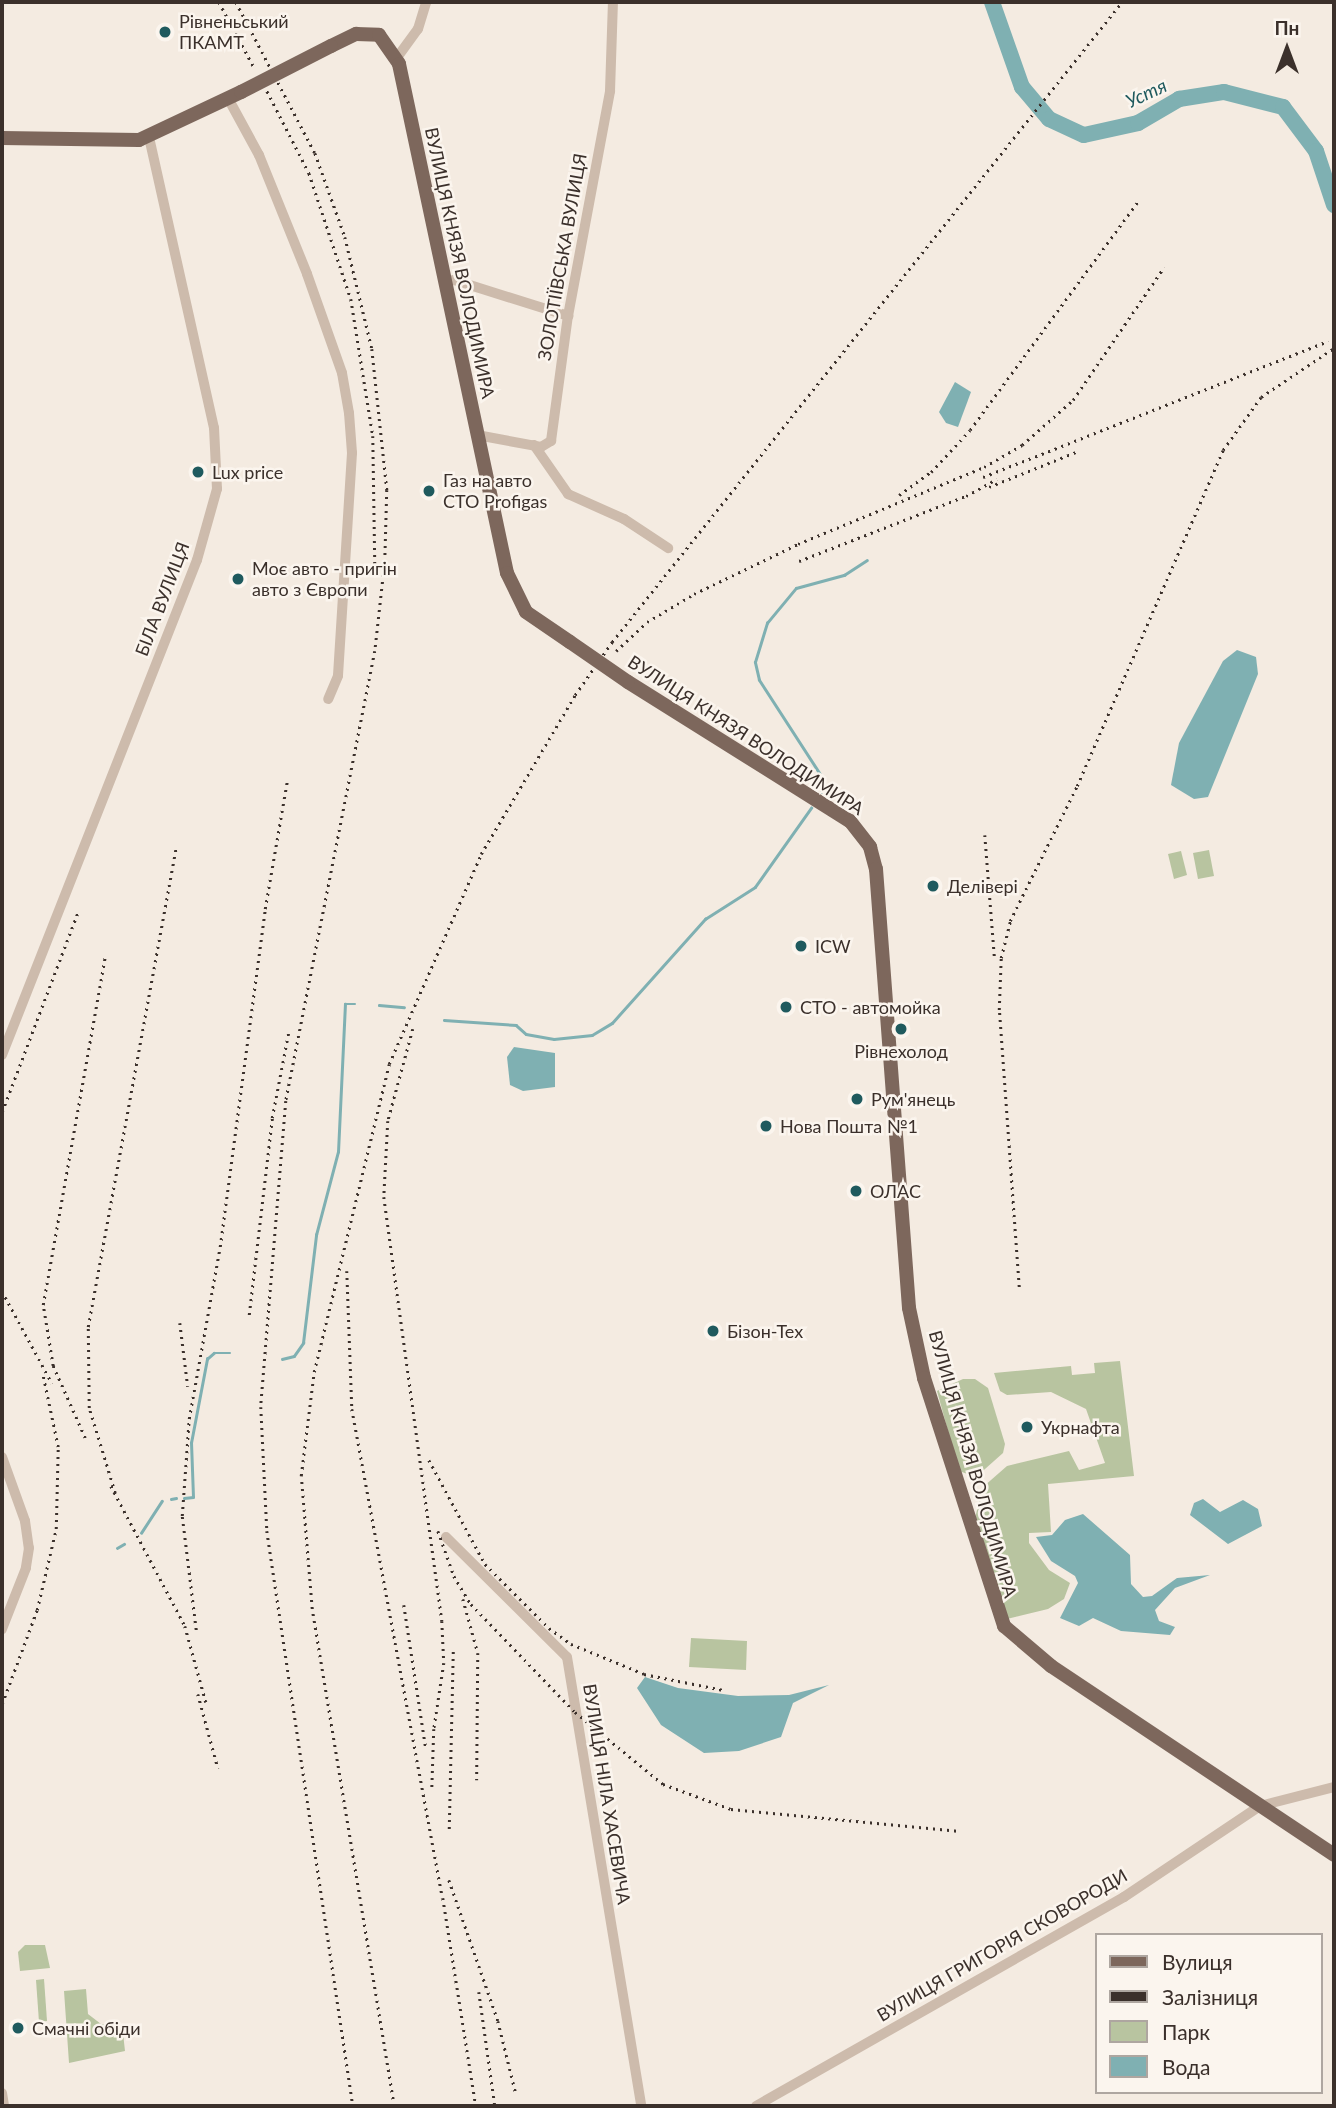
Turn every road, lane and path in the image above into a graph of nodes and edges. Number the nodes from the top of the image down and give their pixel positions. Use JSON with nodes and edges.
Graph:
{"nodes":[{"id":1,"x":426,"y":2,"type":"edge"},
{"id":2,"x":614,"y":2,"type":"edge"},
{"id":3,"x":396,"y":59,"type":"junction"},
{"id":4,"x":235,"y":96,"type":"junction"},
{"id":5,"x":149,"y":137,"type":"junction"},
{"id":6,"x":2,"y":138,"type":"edge"},
{"id":7,"x":444,"y":282,"type":"junction"},
{"id":8,"x":568,"y":316,"type":"junction"},
{"id":9,"x":477,"y":435,"type":"junction"},
{"id":10,"x":534,"y":445,"type":"junction"},
{"id":11,"x":668,"y":548,"type":"dead end"},
{"id":12,"x":328,"y":699,"type":"dead end"},
{"id":13,"x":2,"y":1055,"type":"edge"},
{"id":14,"x":2,"y":1458,"type":"edge"},
{"id":15,"x":446,"y":1537,"type":"dead end"},
{"id":16,"x":2,"y":1629,"type":"edge"},
{"id":17,"x":1334,"y":1787,"type":"edge"},
{"id":18,"x":1260,"y":1806,"type":"junction"},
{"id":19,"x":1334,"y":1855,"type":"edge"},
{"id":20,"x":2,"y":2093,"type":"edge"},
{"id":21,"x":4,"y":2106,"type":"edge"},
{"id":22,"x":641,"y":2106,"type":"edge"},
{"id":23,"x":756,"y":2106,"type":"edge"}],
"edges":[{"from":1,"to":3,"type":"street"},
{"from":2,"to":8,"type":"street","name":"ЗОЛОТІЇВСЬКА ВУЛИЦЯ"},
{"from":3,"to":4,"type":"main road","name":"ВУЛИЦЯ КНЯЗЯ ВОЛОДИМИРА","bridge":true},
{"from":3,"to":7,"type":"main road","name":"ВУЛИЦЯ КНЯЗЯ ВОЛОДИМИРА"},
{"from":4,"to":5,"type":"main road","name":"ВУЛИЦЯ КНЯЗЯ ВОЛОДИМИРА"},
{"from":4,"to":12,"type":"street"},
{"from":5,"to":6,"type":"main road","name":"ВУЛИЦЯ КНЯЗЯ ВОЛОДИМИРА"},
{"from":5,"to":13,"type":"street","name":"БІЛА ВУЛИЦЯ"},
{"from":7,"to":8,"type":"street"},
{"from":7,"to":9,"type":"main road","name":"ВУЛИЦЯ КНЯЗЯ ВОЛОДИМИРА"},
{"from":8,"to":10,"type":"street","name":"ЗОЛОТІЇВСЬКА ВУЛИЦЯ"},
{"from":9,"to":10,"type":"street"},
{"from":9,"to":18,"type":"main road","name":"ВУЛИЦЯ КНЯЗЯ ВОЛОДИМИРА","bridge":true},
{"from":10,"to":11,"type":"street"},
{"from":14,"to":16,"type":"street"},
{"from":15,"to":22,"type":"street","name":"ВУЛИЦЯ НІЛА ХАСЕВИЧА"},
{"from":17,"to":18,"type":"street","name":"ВУЛИЦЯ ГРИГОРІЯ СКОВОРОДИ"},
{"from":18,"to":19,"type":"main road","name":"ВУЛИЦЯ КНЯЗЯ ВОЛОДИМИРА"},
{"from":18,"to":23,"type":"street","name":"ВУЛИЦЯ ГРИГОРІЯ СКОВОРОДИ"},
{"from":20,"to":21,"type":"street"}]}
